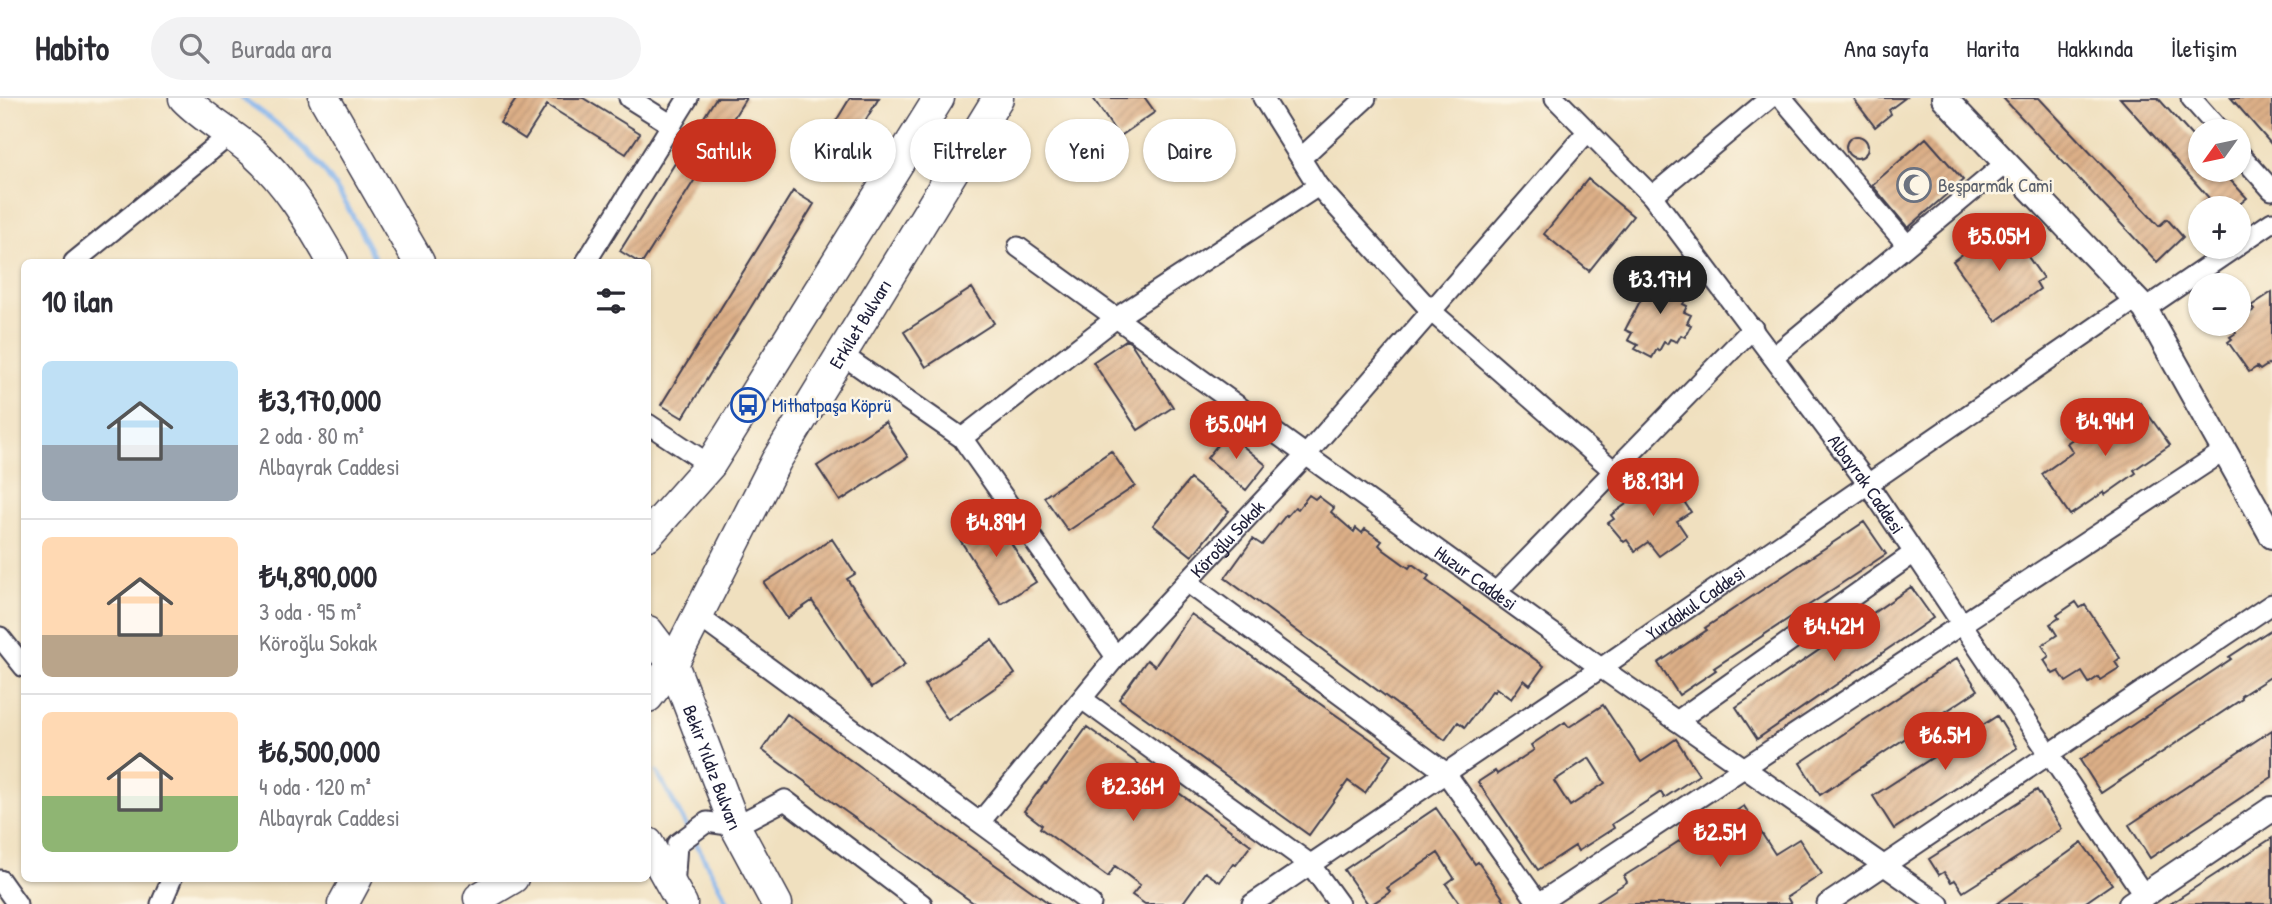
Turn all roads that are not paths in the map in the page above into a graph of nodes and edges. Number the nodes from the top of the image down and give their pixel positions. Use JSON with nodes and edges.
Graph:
{"nodes":[{"id":1,"x":313,"y":98,"type":"edge"},
{"id":2,"x":324,"y":98,"type":"edge"},
{"id":3,"x":629,"y":98,"type":"edge"},
{"id":4,"x":688,"y":98,"type":"edge"},
{"id":5,"x":939,"y":98,"type":"edge"},
{"id":6,"x":998,"y":98,"type":"edge"},
{"id":7,"x":1263,"y":98,"type":"edge"},
{"id":8,"x":1366,"y":98,"type":"edge"},
{"id":9,"x":1555,"y":98,"type":"edge"},
{"id":10,"x":1770,"y":98,"type":"edge"},
{"id":11,"x":1782,"y":98,"type":"edge"},
{"id":12,"x":1944,"y":98,"type":"edge"},
{"id":13,"x":2191,"y":98,"type":"edge"},
{"id":14,"x":184,"y":101,"type":"edge"},
{"id":15,"x":676,"y":119,"type":"edge"},
{"id":16,"x":2209,"y":119,"type":"edge"},
{"id":17,"x":672,"y":125,"type":"joint"},
{"id":18,"x":1588,"y":131,"type":"junction"},
{"id":19,"x":231,"y":134,"type":"junction"},
{"id":20,"x":346,"y":137,"type":"junction"},
{"id":21,"x":1301,"y":158,"type":"junction"},
{"id":22,"x":2006,"y":163,"type":"junction"},
{"id":23,"x":2251,"y":167,"type":"edge"},
{"id":24,"x":1318,"y":186,"type":"junction"},
{"id":25,"x":2272,"y":190,"type":"edge"},
{"id":26,"x":1652,"y":196,"type":"junction"},
{"id":27,"x":2269,"y":231,"type":"edge"},
{"id":28,"x":2251,"y":239,"type":"edge"},
{"id":29,"x":1908,"y":245,"type":"junction"},
{"id":30,"x":1018,"y":247,"type":"dead end"},
{"id":31,"x":78,"y":259,"type":"edge"},
{"id":32,"x":331,"y":259,"type":"edge"},
{"id":33,"x":417,"y":259,"type":"edge"},
{"id":34,"x":588,"y":259,"type":"edge"},
{"id":35,"x":2215,"y":259,"type":"edge"},
{"id":36,"x":2140,"y":304,"type":"junction"},
{"id":37,"x":1431,"y":312,"type":"junction"},
{"id":38,"x":1116,"y":318,"type":"junction"},
{"id":39,"x":1752,"y":328,"type":"junction"},
{"id":40,"x":841,"y":354,"type":"junction"},
{"id":41,"x":1773,"y":357,"type":"junction"},
{"id":42,"x":651,"y":426,"type":"edge"},
{"id":43,"x":961,"y":438,"type":"junction"},
{"id":44,"x":2224,"y":451,"type":"junction"},
{"id":45,"x":1306,"y":456,"type":"junction"},
{"id":46,"x":710,"y":465,"type":"junction"},
{"id":47,"x":1614,"y":471,"type":"junction"},
{"id":48,"x":1868,"y":484,"type":"junction"},
{"id":49,"x":2271,"y":531,"type":"edge"},
{"id":50,"x":651,"y":532,"type":"edge"},
{"id":51,"x":1914,"y":553,"type":"junction"},
{"id":52,"x":1187,"y":582,"type":"junction"},
{"id":53,"x":1496,"y":592,"type":"junction"},
{"id":54,"x":2272,"y":604,"type":"edge"},
{"id":55,"x":698,"y":616,"type":"junction"},
{"id":56,"x":1962,"y":624,"type":"junction"},
{"id":57,"x":651,"y":635,"type":"edge"},
{"id":58,"x":0,"y":637,"type":"edge"},
{"id":59,"x":1116,"y":657,"type":"junction"},
{"id":60,"x":21,"y":663,"type":"edge"},
{"id":61,"x":673,"y":664,"type":"junction"},
{"id":62,"x":1601,"y":668,"type":"junction"},
{"id":63,"x":651,"y":692,"type":"edge"},
{"id":64,"x":1082,"y":699,"type":"junction"},
{"id":65,"x":1677,"y":721,"type":"junction"},
{"id":66,"x":2050,"y":754,"type":"junction"},
{"id":67,"x":1744,"y":768,"type":"junction"},
{"id":68,"x":1446,"y":772,"type":"junction"},
{"id":69,"x":2272,"y":808,"type":"edge"},
{"id":70,"x":979,"y":822,"type":"junction"},
{"id":71,"x":721,"y":824,"type":"junction"},
{"id":72,"x":651,"y":848,"type":"edge"},
{"id":73,"x":1310,"y":864,"type":"junction"},
{"id":74,"x":1885,"y":866,"type":"junction"},
{"id":75,"x":0,"y":880,"type":"edge"},
{"id":76,"x":170,"y":882,"type":"edge"},
{"id":77,"x":355,"y":882,"type":"edge"},
{"id":78,"x":505,"y":882,"type":"edge"},
{"id":79,"x":650,"y":882,"type":"edge"},
{"id":80,"x":483,"y":893,"type":"edge"},
{"id":81,"x":679,"y":899,"type":"edge"},
{"id":82,"x":2138,"y":900,"type":"edge"},
{"id":83,"x":1539,"y":903,"type":"edge"},
{"id":84,"x":16,"y":904,"type":"edge"},
{"id":85,"x":162,"y":904,"type":"edge"},
{"id":86,"x":343,"y":904,"type":"edge"},
{"id":87,"x":777,"y":904,"type":"edge"},
{"id":88,"x":922,"y":904,"type":"edge"},
{"id":89,"x":1091,"y":904,"type":"edge"},
{"id":90,"x":1252,"y":904,"type":"edge"},
{"id":91,"x":1339,"y":904,"type":"edge"},
{"id":92,"x":1826,"y":904,"type":"edge"},
{"id":93,"x":1939,"y":904,"type":"edge"}],
"edges":[{"from":1,"to":20,"type":"main road"},
{"from":2,"to":20,"type":"main road"},
{"from":3,"to":17,"type":"street"},
{"from":4,"to":15,"type":"street"},
{"from":5,"to":46,"type":"main road"},
{"from":6,"to":40,"type":"main road","name":"Erkilet Bulvarı"},
{"from":7,"to":21,"type":"street"},
{"from":8,"to":21,"type":"street"},
{"from":9,"to":18,"type":"street","name":"Albayrak Caddesi"},
{"from":10,"to":26,"type":"street"},
{"from":11,"to":29,"type":"street"},
{"from":12,"to":22,"type":"street"},
{"from":13,"to":16,"type":"street"},
{"from":14,"to":19,"type":"main road"},
{"from":17,"to":34,"type":"street"},
{"from":18,"to":26,"type":"street","name":"Albayrak Caddesi"},
{"from":18,"to":37,"type":"street","name":"Köroğlu Sokak"},
{"from":19,"to":31,"type":"street"},
{"from":19,"to":32,"type":"main road"},
{"from":20,"to":33,"type":"main road"},
{"from":21,"to":24,"type":"street"},
{"from":22,"to":29,"type":"street"},
{"from":22,"to":36,"type":"street"},
{"from":23,"to":25,"type":"street"},
{"from":24,"to":37,"type":"street"},
{"from":24,"to":38,"type":"street"},
{"from":26,"to":39,"type":"street","name":"Albayrak Caddesi"},
{"from":27,"to":28,"type":"street","name":"Yurdakul Caddesi"},
{"from":29,"to":41,"type":"street"},
{"from":30,"to":38,"type":"street","name":"Huzur Caddesi"},
{"from":35,"to":36,"type":"street","name":"Yurdakul Caddesi"},
{"from":36,"to":44,"type":"street"},
{"from":36,"to":48,"type":"street","name":"Yurdakul Caddesi"},
{"from":37,"to":45,"type":"street","name":"Köroğlu Sokak"},
{"from":37,"to":47,"type":"street"},
{"from":38,"to":43,"type":"street"},
{"from":38,"to":45,"type":"street","name":"Huzur Caddesi"},
{"from":39,"to":41,"type":"street","name":"Albayrak Caddesi"},
{"from":39,"to":47,"type":"street"},
{"from":40,"to":43,"type":"street"},
{"from":40,"to":55,"type":"main road","name":"Erkilet Bulvarı"},
{"from":41,"to":48,"type":"street","name":"Albayrak Caddesi"},
{"from":42,"to":46,"type":"street"},
{"from":43,"to":59,"type":"street"},
{"from":44,"to":49,"type":"street"},
{"from":44,"to":56,"type":"street"},
{"from":45,"to":52,"type":"street","name":"Köroğlu Sokak"},
{"from":45,"to":53,"type":"street","name":"Huzur Caddesi"},
{"from":46,"to":50,"type":"main road"},
{"from":47,"to":53,"type":"street"},
{"from":48,"to":51,"type":"street","name":"Albayrak Caddesi"},
{"from":48,"to":62,"type":"street","name":"Yurdakul Caddesi"},
{"from":51,"to":56,"type":"street","name":"Albayrak Caddesi"},
{"from":51,"to":65,"type":"street"},
{"from":52,"to":59,"type":"street","name":"Köroğlu Sokak"},
{"from":52,"to":68,"type":"street"},
{"from":53,"to":62,"type":"street","name":"Huzur Caddesi"},
{"from":54,"to":66,"type":"street"},
{"from":55,"to":61,"type":"main road","name":"Erkilet Bulvarı"},
{"from":55,"to":70,"type":"street"},
{"from":56,"to":66,"type":"street","name":"Albayrak Caddesi"},
{"from":56,"to":67,"type":"street"},
{"from":57,"to":61,"type":"main road","name":"Bekir Yıldız Bulvarı"},
{"from":58,"to":60,"type":"street"},
{"from":59,"to":64,"type":"street","name":"Köroğlu Sokak"},
{"from":61,"to":63,"type":"main road","name":"Erkilet Bulvarı"},
{"from":61,"to":71,"type":"main road","name":"Bekir Yıldız Bulvarı"},
{"from":62,"to":65,"type":"street","name":"Huzur Caddesi"},
{"from":62,"to":68,"type":"street","name":"Yurdakul Caddesi"},
{"from":64,"to":70,"type":"street","name":"Köroğlu Sokak"},
{"from":64,"to":73,"type":"street"},
{"from":65,"to":67,"type":"street","name":"Huzur Caddesi"},
{"from":66,"to":74,"type":"street"},
{"from":66,"to":82,"type":"street","name":"Albayrak Caddesi"},
{"from":67,"to":74,"type":"street","name":"Huzur Caddesi"},
{"from":67,"to":83,"type":"street"},
{"from":68,"to":73,"type":"street","name":"Yurdakul Caddesi"},
{"from":68,"to":83,"type":"street"},
{"from":69,"to":82,"type":"street"},
{"from":70,"to":89,"type":"street"},
{"from":71,"to":81,"type":"street"},
{"from":71,"to":87,"type":"main road","name":"Bekir Yıldız Bulvarı"},
{"from":71,"to":88,"type":"street"},
{"from":72,"to":81,"type":"main road"},
{"from":73,"to":90,"type":"street","name":"Yurdakul Caddesi"},
{"from":73,"to":91,"type":"street"},
{"from":74,"to":92,"type":"street"},
{"from":74,"to":93,"type":"street","name":"Huzur Caddesi"},
{"from":75,"to":84,"type":"street"},
{"from":76,"to":85,"type":"street"},
{"from":77,"to":86,"type":"main road"},
{"from":78,"to":80,"type":"main road"},
{"from":79,"to":81,"type":"main road"}]}
